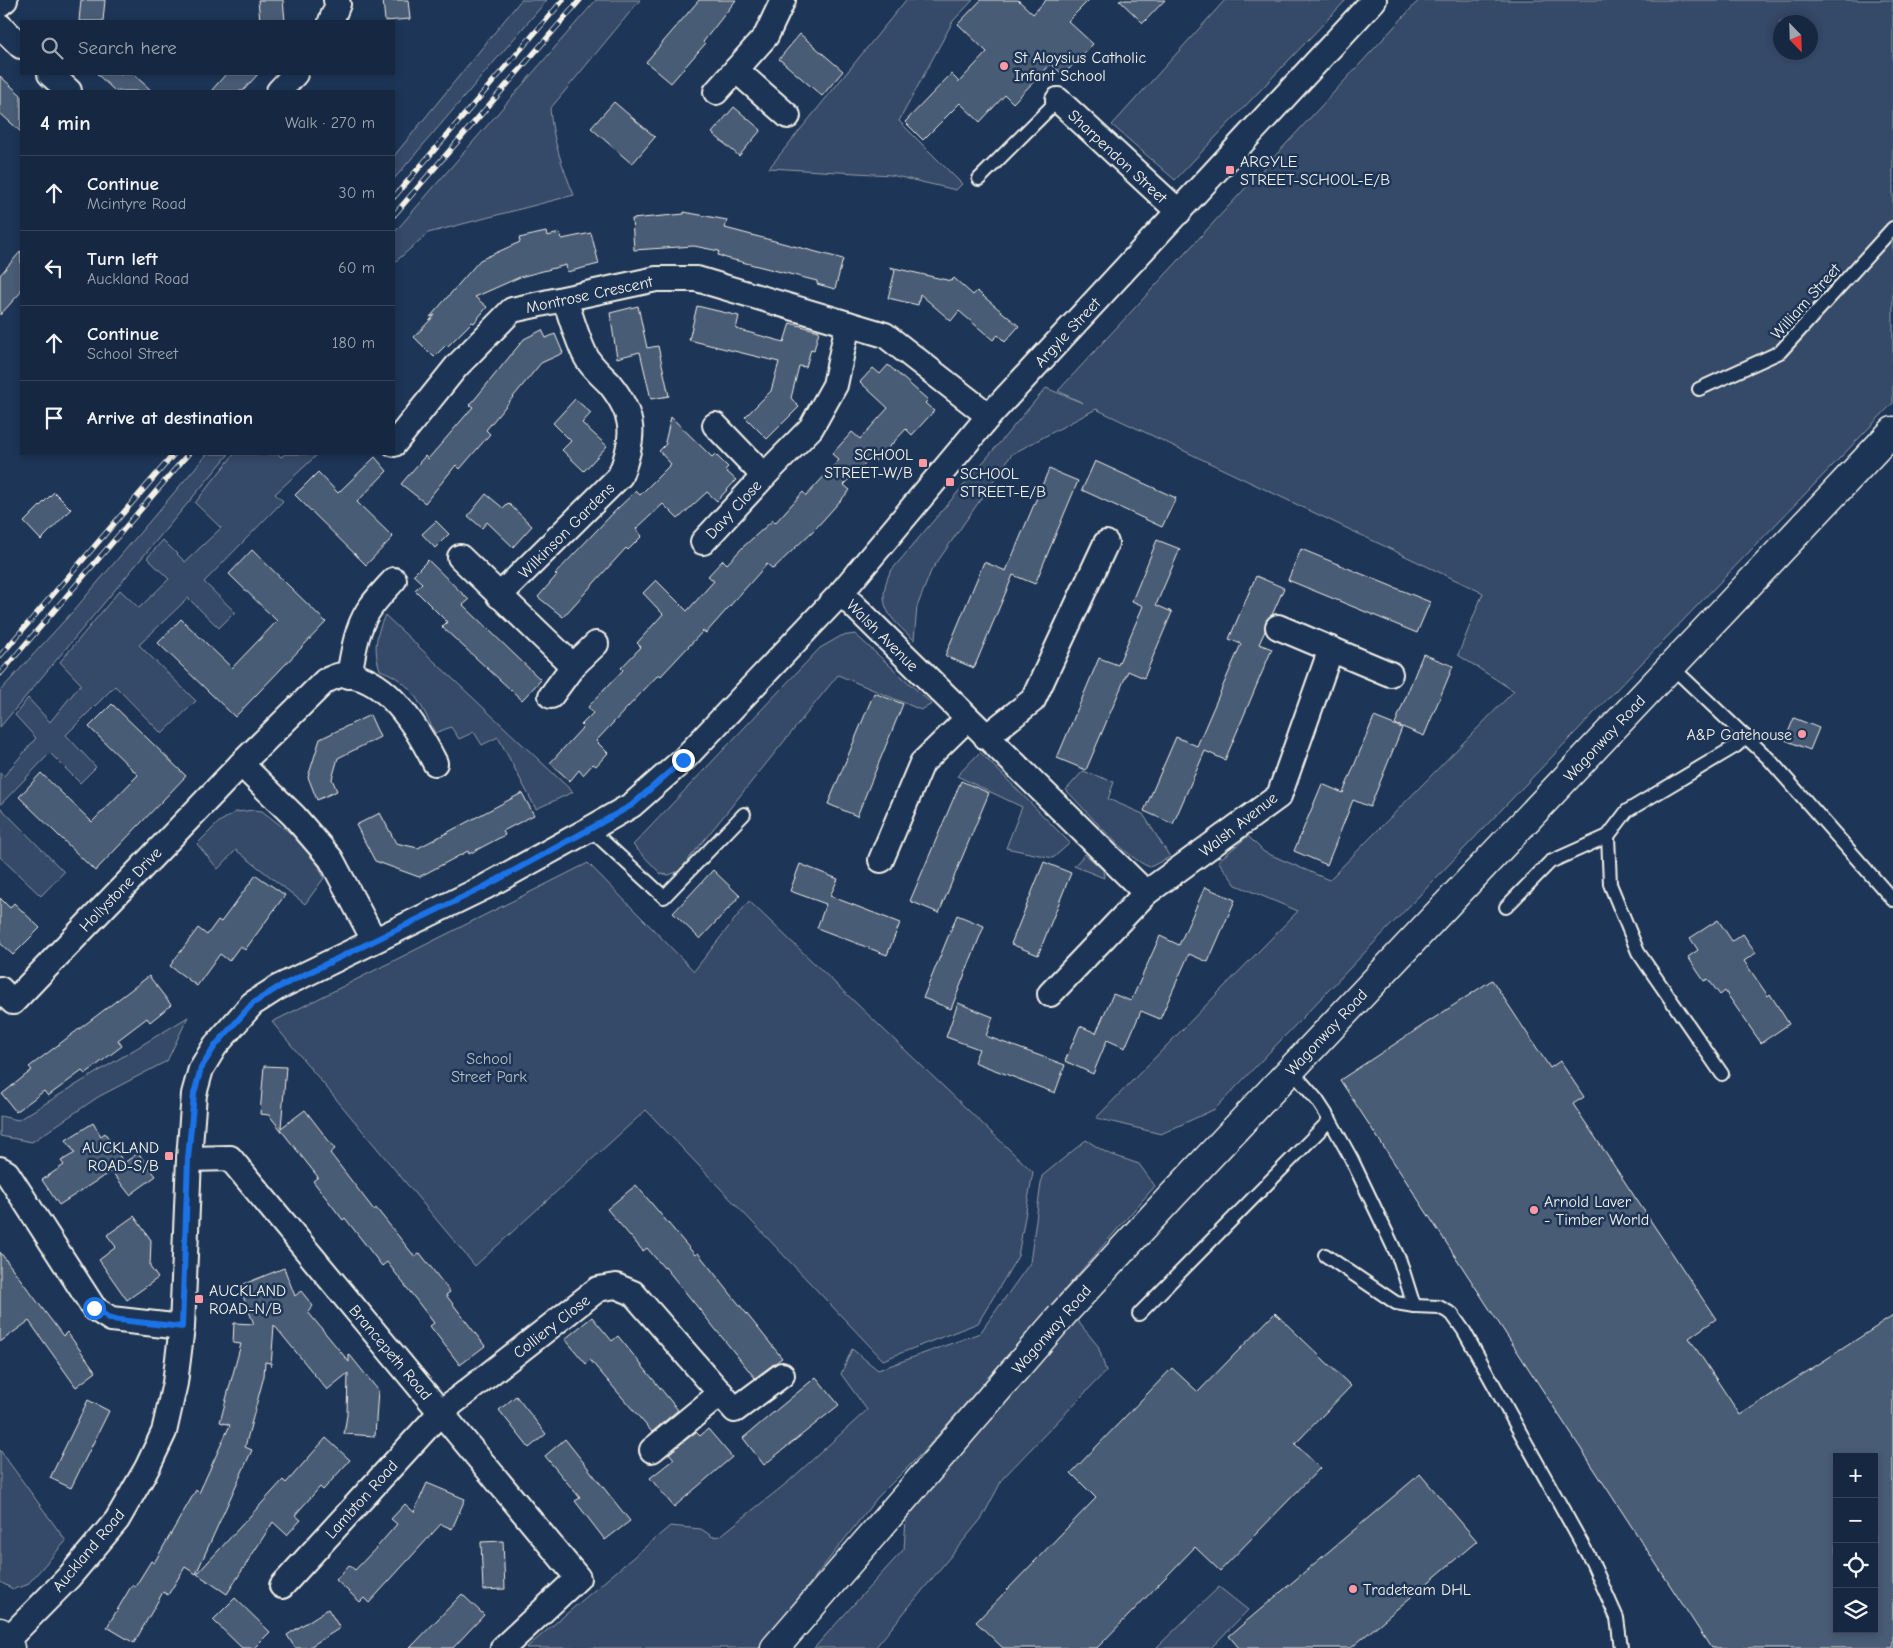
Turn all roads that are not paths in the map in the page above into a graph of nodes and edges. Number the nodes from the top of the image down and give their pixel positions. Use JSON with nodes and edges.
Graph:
{"nodes":[{"id":1,"x":5,"y":0,"type":"edge"},
{"id":2,"x":336,"y":0,"type":"edge"},
{"id":3,"x":783,"y":0,"type":"edge"},
{"id":4,"x":1374,"y":0,"type":"edge"},
{"id":5,"x":0,"y":4,"type":"edge"},
{"id":6,"x":331,"y":20,"type":"edge"},
{"id":7,"x":0,"y":26,"type":"edge"},
{"id":8,"x":20,"y":45,"type":"edge"},
{"id":9,"x":736,"y":70,"type":"junction"},
{"id":10,"x":51,"y":75,"type":"edge"},
{"id":11,"x":294,"y":75,"type":"edge"},
{"id":12,"x":68,"y":90,"type":"edge"},
{"id":13,"x":280,"y":90,"type":"edge"},
{"id":14,"x":716,"y":92,"type":"dead end"},
{"id":15,"x":1058,"y":100,"type":"joint"},
{"id":16,"x":788,"y":116,"type":"dead end"},
{"id":17,"x":979,"y":179,"type":"dead end"},
{"id":18,"x":1178,"y":212,"type":"junction"},
{"id":19,"x":1893,"y":228,"type":"edge"},
{"id":20,"x":565,"y":299,"type":"junction"},
{"id":21,"x":848,"y":324,"type":"junction"},
{"id":22,"x":1699,"y":389,"type":"dead end"},
{"id":23,"x":989,"y":416,"type":"junction"},
{"id":24,"x":716,"y":425,"type":"dead end"},
{"id":25,"x":1893,"y":431,"type":"edge"},
{"id":26,"x":395,"y":443,"type":"edge"},
{"id":27,"x":764,"y":476,"type":"junction"},
{"id":28,"x":703,"y":542,"type":"dead end"},
{"id":29,"x":1106,"y":543,"type":"dead end"},
{"id":30,"x":460,"y":558,"type":"dead end"},
{"id":31,"x":394,"y":580,"type":"dead end"},
{"id":32,"x":841,"y":593,"type":"junction"},
{"id":33,"x":499,"y":596,"type":"junction"},
{"id":34,"x":1278,"y":627,"type":"dead end"},
{"id":35,"x":596,"y":644,"type":"dead end"},
{"id":36,"x":1331,"y":649,"type":"junction"},
{"id":37,"x":573,"y":666,"type":"junction"},
{"id":38,"x":1672,"y":667,"type":"junction"},
{"id":39,"x":1390,"y":674,"type":"dead end"},
{"id":40,"x":349,"y":676,"type":"junction"},
{"id":41,"x":551,"y":696,"type":"dead end"},
{"id":42,"x":967,"y":719,"type":"junction"},
{"id":43,"x":986,"y":737,"type":"junction"},
{"id":44,"x":1746,"y":737,"type":"junction"},
{"id":45,"x":434,"y":763,"type":"dead end"},
{"id":46,"x":241,"y":764,"type":"junction"},
{"id":47,"x":744,"y":814,"type":"dead end"},
{"id":48,"x":590,"y":829,"type":"junction"},
{"id":49,"x":1608,"y":836,"type":"junction"},
{"id":50,"x":880,"y":860,"type":"dead end"},
{"id":51,"x":1146,"y":893,"type":"junction"},
{"id":52,"x":1893,"y":900,"type":"edge"},
{"id":53,"x":1506,"y":907,"type":"dead end"},
{"id":54,"x":374,"y":940,"type":"junction"},
{"id":55,"x":0,"y":988,"type":"edge"},
{"id":56,"x":1050,"y":994,"type":"dead end"},
{"id":57,"x":1291,"y":1070,"type":"junction"},
{"id":58,"x":1722,"y":1074,"type":"dead end"},
{"id":59,"x":1330,"y":1120,"type":"junction"},
{"id":60,"x":188,"y":1159,"type":"junction"},
{"id":61,"x":0,"y":1169,"type":"edge"},
{"id":62,"x":1325,"y":1255,"type":"dead end"},
{"id":63,"x":1414,"y":1306,"type":"junction"},
{"id":64,"x":1139,"y":1314,"type":"dead end"},
{"id":65,"x":182,"y":1327,"type":"junction"},
{"id":66,"x":782,"y":1375,"type":"dead end"},
{"id":67,"x":728,"y":1401,"type":"junction"},
{"id":68,"x":441,"y":1412,"type":"junction"},
{"id":69,"x":652,"y":1450,"type":"dead end"},
{"id":70,"x":282,"y":1586,"type":"dead end"},
{"id":71,"x":5,"y":1640,"type":"edge"},
{"id":72,"x":503,"y":1648,"type":"edge"},
{"id":73,"x":775,"y":1648,"type":"edge"},
{"id":74,"x":1621,"y":1648,"type":"edge"}],
"edges":[{"from":1,"to":5,"type":"street"},
{"from":2,"to":6,"type":"street"},
{"from":3,"to":9,"type":"street"},
{"from":4,"to":18,"type":"street","name":"Argyle Street"},
{"from":7,"to":8,"type":"street"},
{"from":9,"to":14,"type":"street"},
{"from":9,"to":16,"type":"street"},
{"from":10,"to":12,"type":"street"},
{"from":11,"to":13,"type":"street"},
{"from":15,"to":17,"type":"lane"},
{"from":15,"to":18,"type":"street","name":"Sharpendon Street"},
{"from":18,"to":23,"type":"street","name":"Argyle Street"},
{"from":19,"to":22,"type":"lane","name":"William Street"},
{"from":20,"to":21,"type":"street","name":"Montrose Crescent"},
{"from":20,"to":26,"type":"street","name":"Montrose Crescent"},
{"from":20,"to":33,"type":"street","name":"Wilkinson Gardens"},
{"from":21,"to":23,"type":"street","name":"Montrose Crescent"},
{"from":21,"to":27,"type":"street","name":"Davy Close"},
{"from":23,"to":32,"type":"street","name":"Argyle Street"},
{"from":24,"to":27,"type":"street","name":"Davy Close"},
{"from":25,"to":38,"type":"main road","name":"Wagonway Road"},
{"from":27,"to":28,"type":"street","name":"Davy Close"},
{"from":29,"to":43,"type":"street"},
{"from":30,"to":33,"type":"street"},
{"from":31,"to":40,"type":"street"},
{"from":32,"to":42,"type":"street","name":"Walsh Avenue"},
{"from":32,"to":48,"type":"street","name":"Argyle Street"},
{"from":33,"to":37,"type":"street"},
{"from":34,"to":36,"type":"street"},
{"from":35,"to":37,"type":"street"},
{"from":36,"to":39,"type":"street"},
{"from":36,"to":51,"type":"street","name":"Walsh Avenue"},
{"from":37,"to":41,"type":"street"},
{"from":38,"to":44,"type":"lane"},
{"from":38,"to":57,"type":"main road","name":"Wagonway Road"},
{"from":40,"to":45,"type":"street"},
{"from":40,"to":46,"type":"street","name":"Hollystone Drive"},
{"from":42,"to":43,"type":"street","name":"Walsh Avenue"},
{"from":42,"to":50,"type":"street"},
{"from":43,"to":51,"type":"street","name":"Walsh Avenue"},
{"from":44,"to":49,"type":"lane"},
{"from":44,"to":52,"type":"lane"},
{"from":46,"to":54,"type":"street"},
{"from":46,"to":55,"type":"street","name":"Hollystone Drive"},
{"from":47,"to":48,"type":"lane"},
{"from":48,"to":54,"type":"street","name":"Argyle Street"},
{"from":49,"to":53,"type":"lane"},
{"from":49,"to":58,"type":"lane"},
{"from":51,"to":56,"type":"street","name":"Walsh Avenue"},
{"from":54,"to":60,"type":"street","name":"Auckland Road"},
{"from":57,"to":59,"type":"lane"},
{"from":57,"to":73,"type":"main road","name":"Wagonway Road"},
{"from":59,"to":63,"type":"lane"},
{"from":59,"to":64,"type":"lane"},
{"from":60,"to":65,"type":"street","name":"Auckland Road"},
{"from":60,"to":68,"type":"street","name":"Brancepeth Road"},
{"from":61,"to":65,"type":"street"},
{"from":62,"to":63,"type":"lane"},
{"from":63,"to":74,"type":"lane"},
{"from":65,"to":71,"type":"street","name":"Auckland Road"},
{"from":66,"to":67,"type":"street"},
{"from":67,"to":68,"type":"street","name":"Colliery Close"},
{"from":67,"to":69,"type":"street"},
{"from":68,"to":70,"type":"street","name":"Lambton Road"},
{"from":68,"to":72,"type":"street","name":"Brancepeth Road"}]}
